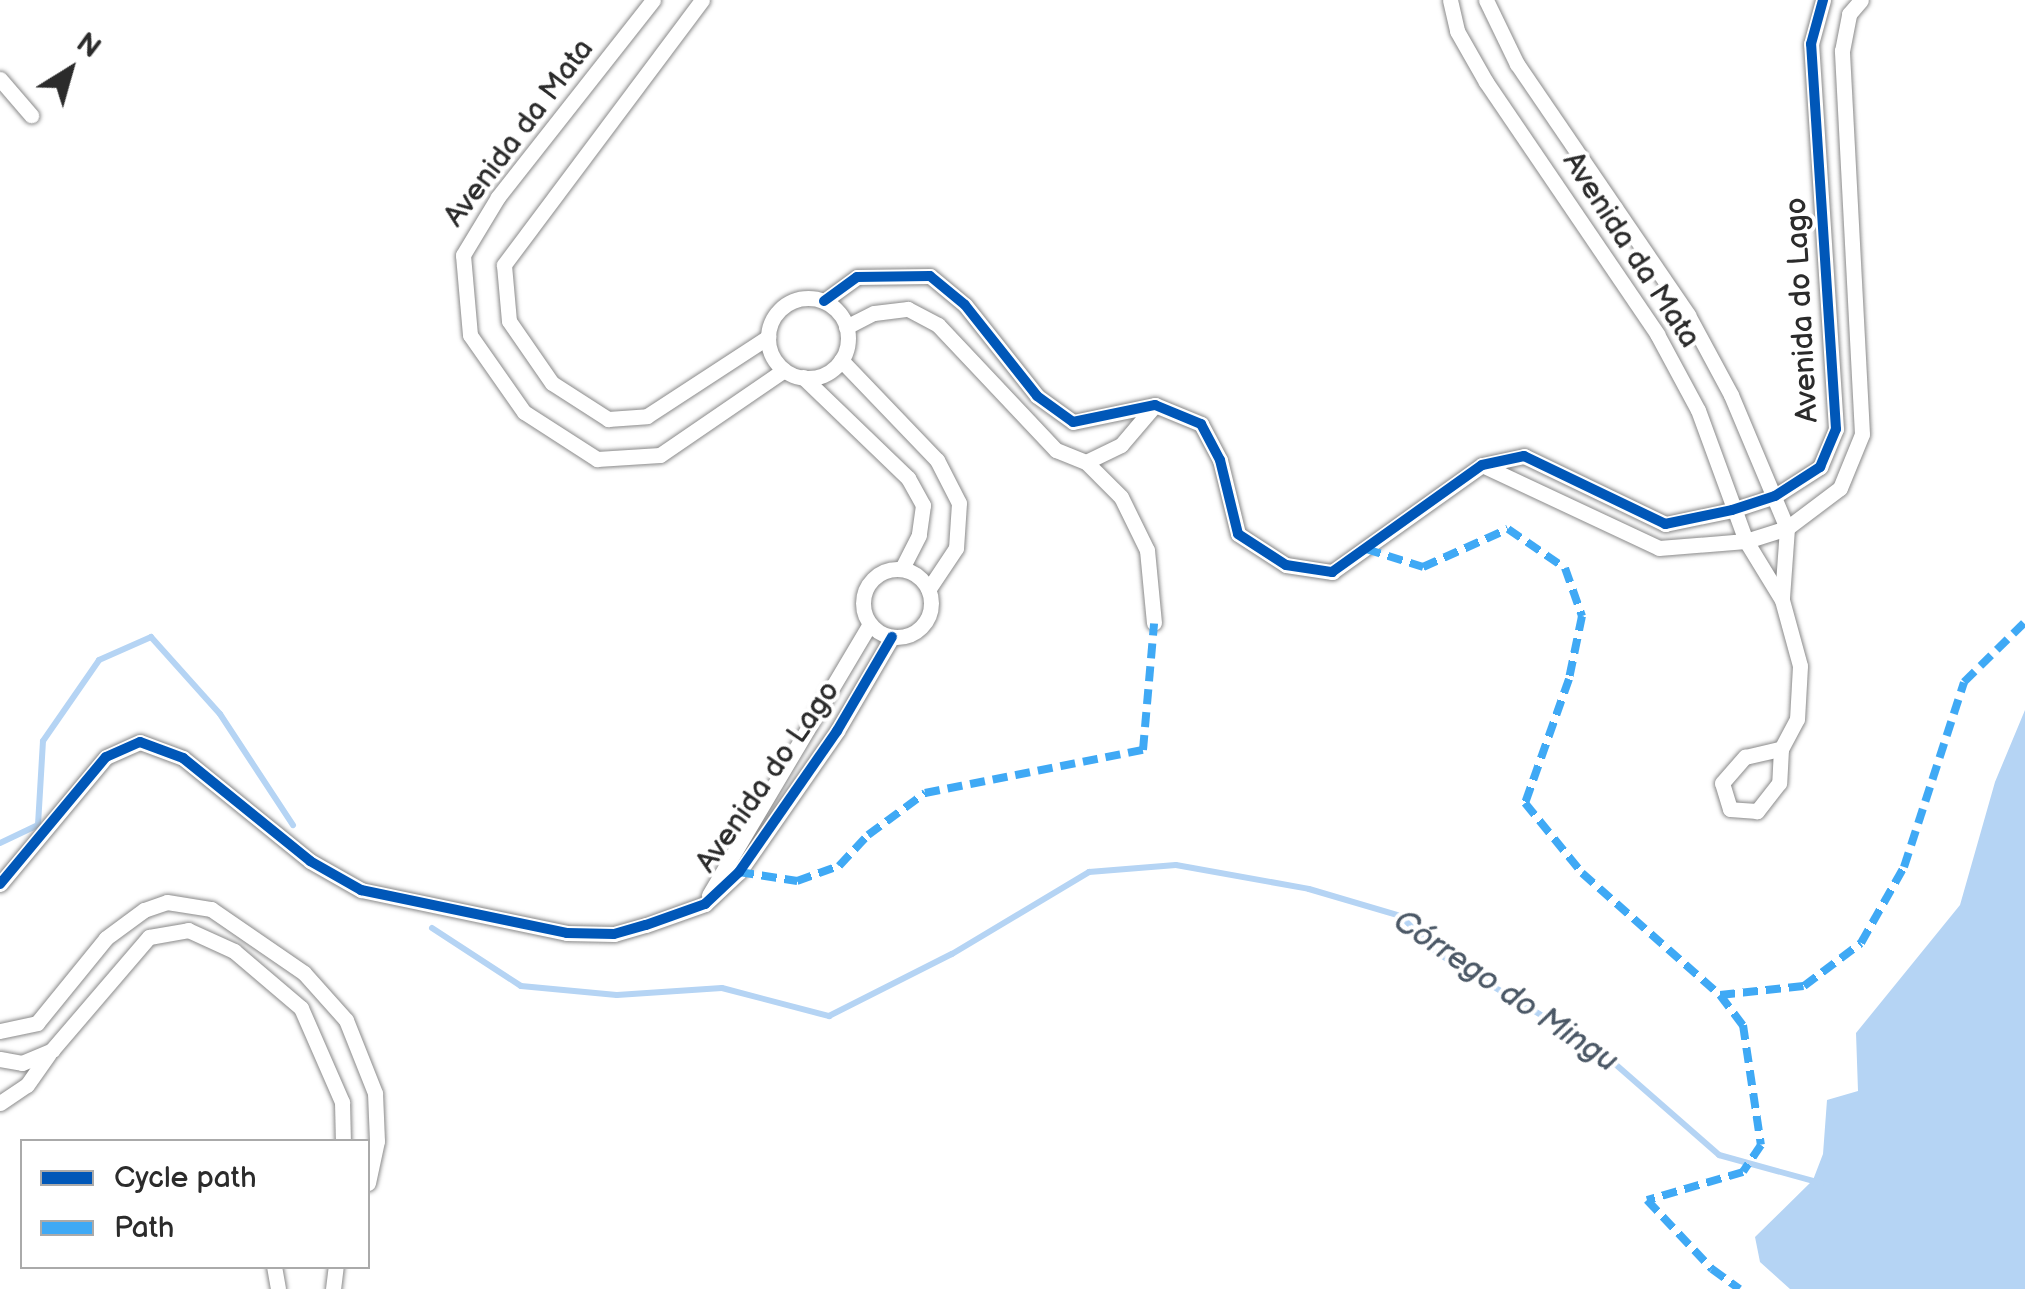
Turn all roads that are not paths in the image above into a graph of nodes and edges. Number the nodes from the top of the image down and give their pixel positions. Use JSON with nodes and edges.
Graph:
{"nodes":[{"id":1,"x":653,"y":0,"type":"edge"},
{"id":2,"x":702,"y":0,"type":"edge"},
{"id":3,"x":1450,"y":0,"type":"edge"},
{"id":4,"x":1486,"y":0,"type":"edge"},
{"id":5,"x":1822,"y":0,"type":"edge"},
{"id":6,"x":1861,"y":0,"type":"edge"},
{"id":7,"x":0,"y":78,"type":"edge"},
{"id":8,"x":31,"y":115,"type":"dead end"},
{"id":9,"x":824,"y":301,"type":"junction"},
{"id":10,"x":846,"y":327,"type":"junction"},
{"id":11,"x":768,"y":337,"type":"junction"},
{"id":12,"x":841,"y":360,"type":"junction"},
{"id":13,"x":784,"y":370,"type":"junction"},
{"id":14,"x":803,"y":378,"type":"junction"},
{"id":15,"x":1155,"y":405,"type":"junction"},
{"id":16,"x":1086,"y":462,"type":"junction"},
{"id":17,"x":1482,"y":465,"type":"junction"},
{"id":18,"x":1775,"y":496,"type":"junction"},
{"id":19,"x":1732,"y":510,"type":"junction"},
{"id":20,"x":1787,"y":528,"type":"junction"},
{"id":21,"x":1746,"y":541,"type":"junction"},
{"id":22,"x":902,"y":569,"type":"junction"},
{"id":23,"x":928,"y":590,"type":"junction"},
{"id":24,"x":1782,"y":600,"type":"junction"},
{"id":25,"x":1154,"y":623,"type":"dead end"},
{"id":26,"x":870,"y":624,"type":"junction"},
{"id":27,"x":892,"y":636,"type":"junction"},
{"id":28,"x":1782,"y":749,"type":"junction"},
{"id":29,"x":0,"y":884,"type":"edge"},
{"id":30,"x":706,"y":904,"type":"junction"},
{"id":31,"x":0,"y":1031,"type":"edge"},
{"id":32,"x":52,"y":1050,"type":"junction"},
{"id":33,"x":0,"y":1059,"type":"edge"},
{"id":34,"x":0,"y":1104,"type":"edge"},
{"id":35,"x":344,"y":1139,"type":"edge"},
{"id":36,"x":370,"y":1173,"type":"edge"}],
"edges":[{"from":1,"to":13,"type":"street","name":"Avenida da Mata"},
{"from":2,"to":11,"type":"street","name":"Avenida da Mata"},
{"from":3,"to":19,"type":"street","name":"Avenida da Mata"},
{"from":4,"to":18,"type":"street","name":"Avenida da Mata"},
{"from":5,"to":18,"type":"street","name":"Avenida do Lago"},
{"from":6,"to":20,"type":"street","name":"Avenida do Lago"},
{"from":7,"to":8,"type":"street"},
{"from":9,"to":10,"type":"street"},
{"from":9,"to":11,"type":"street"},
{"from":9,"to":15,"type":"street"},
{"from":10,"to":12,"type":"street"},
{"from":10,"to":16,"type":"street"},
{"from":11,"to":13,"type":"street"},
{"from":12,"to":14,"type":"street"},
{"from":12,"to":23,"type":"street"},
{"from":13,"to":14,"type":"street"},
{"from":14,"to":22,"type":"street"},
{"from":15,"to":16,"type":"street"},
{"from":15,"to":17,"type":"street","name":"Avenida do Lago"},
{"from":16,"to":25,"type":"street"},
{"from":17,"to":19,"type":"street","name":"Avenida do Lago"},
{"from":17,"to":21,"type":"street","name":"Avenida do Lago"},
{"from":18,"to":19,"type":"street","name":"Avenida do Lago"},
{"from":18,"to":20,"type":"street","name":"Avenida da Mata"},
{"from":19,"to":21,"type":"street","name":"Avenida da Mata"},
{"from":20,"to":21,"type":"street","name":"Avenida do Lago"},
{"from":20,"to":24,"type":"street"},
{"from":21,"to":24,"type":"street","name":"Avenida da Mata"},
{"from":22,"to":23,"type":"street"},
{"from":22,"to":26,"type":"street"},
{"from":23,"to":27,"type":"street"},
{"from":24,"to":28,"type":"street"},
{"from":26,"to":27,"type":"street"},
{"from":26,"to":30,"type":"street","name":"Avenida do Lago"},
{"from":27,"to":30,"type":"street","name":"Avenida do Lago"},
{"from":28,"to":28,"type":"street"},
{"from":29,"to":30,"type":"street","name":"Avenida do Lago"},
{"from":31,"to":36,"type":"street"},
{"from":32,"to":33,"type":"street"},
{"from":32,"to":34,"type":"street"},
{"from":32,"to":35,"type":"street"}]}
